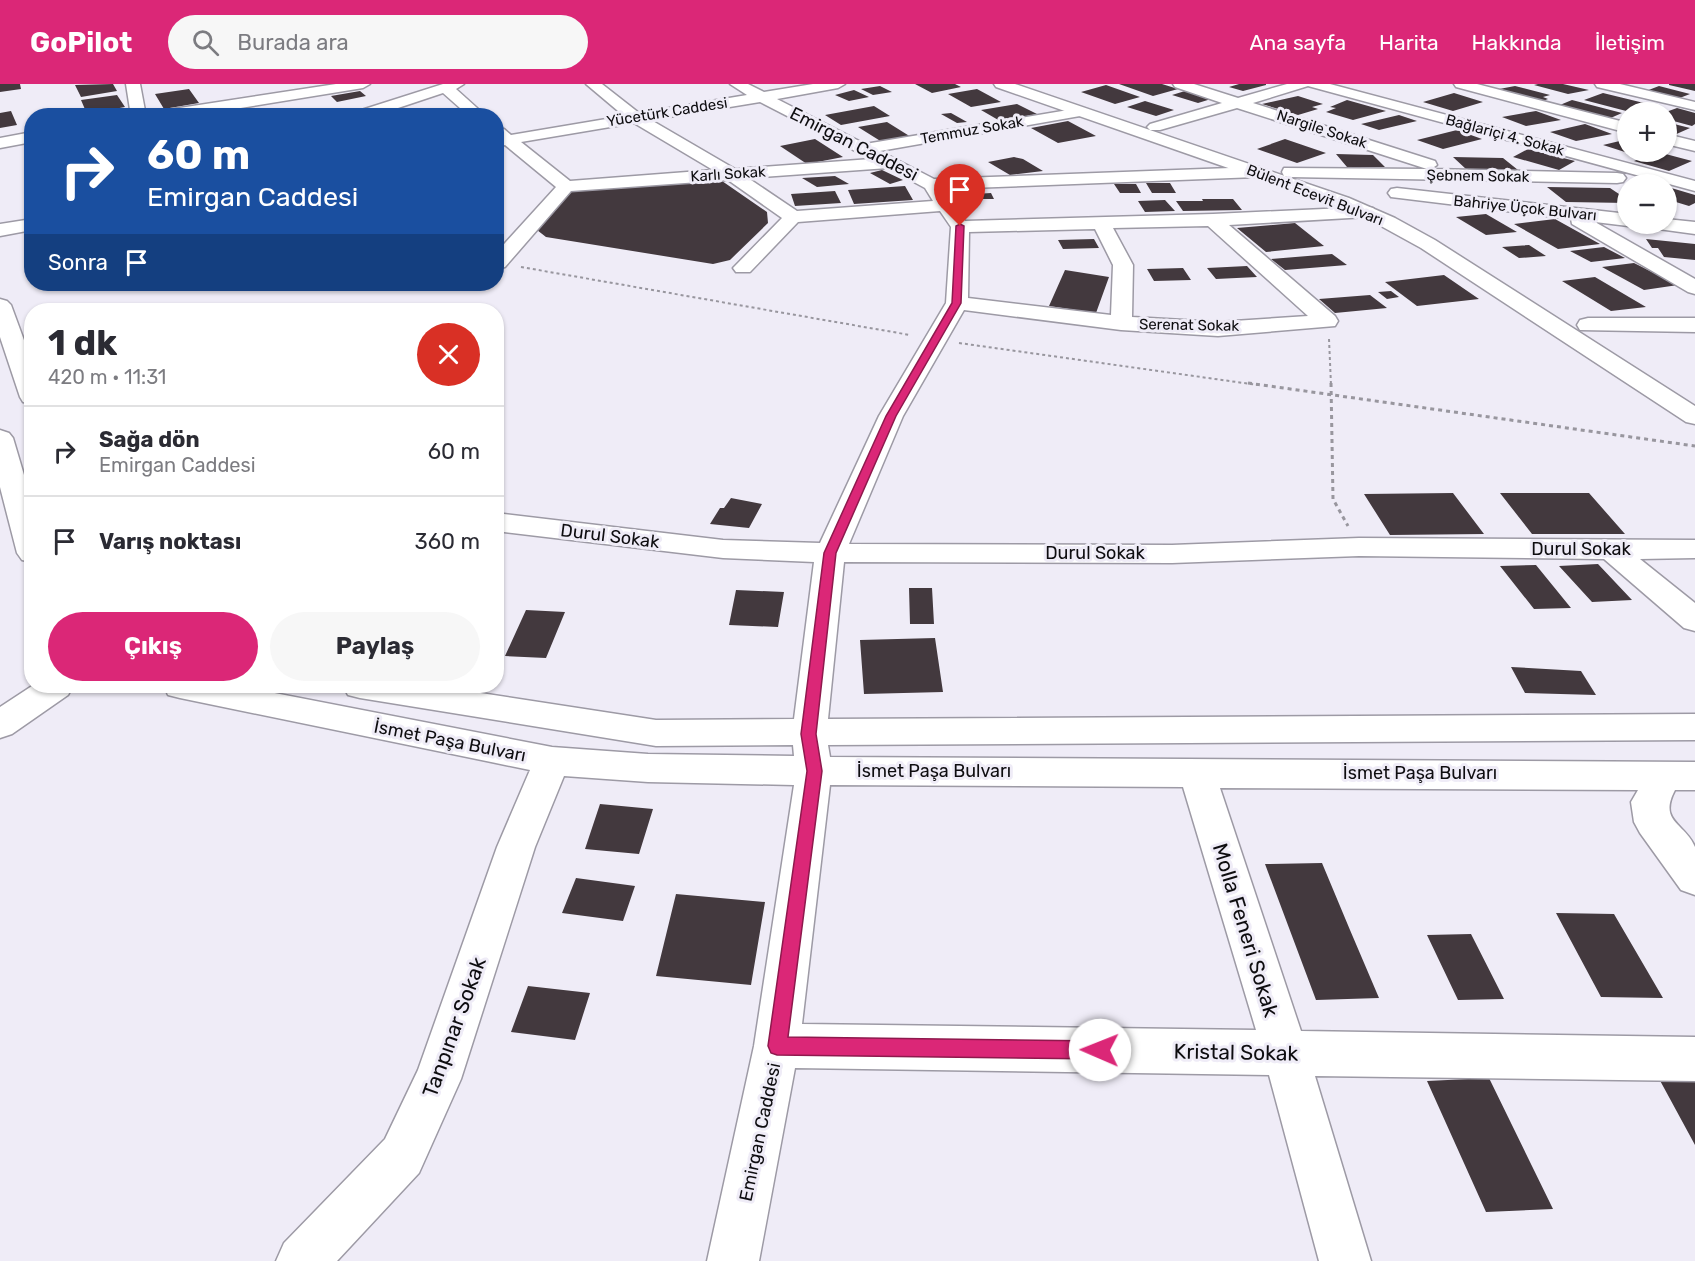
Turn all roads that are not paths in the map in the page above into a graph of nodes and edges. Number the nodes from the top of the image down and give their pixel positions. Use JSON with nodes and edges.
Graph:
{"nodes":[{"id":1,"x":151,"y":84,"type":"edge"},
{"id":2,"x":363,"y":84,"type":"edge"},
{"id":3,"x":593,"y":84,"type":"edge"},
{"id":4,"x":737,"y":84,"type":"edge"},
{"id":5,"x":838,"y":84,"type":"edge"},
{"id":6,"x":1001,"y":84,"type":"edge"},
{"id":7,"x":1026,"y":84,"type":"edge"},
{"id":8,"x":1180,"y":84,"type":"edge"},
{"id":9,"x":1302,"y":84,"type":"edge"},
{"id":10,"x":1314,"y":84,"type":"edge"},
{"id":11,"x":1461,"y":84,"type":"edge"},
{"id":12,"x":1602,"y":84,"type":"edge"},
{"id":13,"x":1641,"y":84,"type":"edge"},
{"id":14,"x":133,"y":85,"type":"edge"},
{"id":15,"x":452,"y":86,"type":"edge"},
{"id":16,"x":390,"y":90,"type":"dead end"},
{"id":17,"x":1627,"y":90,"type":"junction"},
{"id":18,"x":761,"y":97,"type":"junction"},
{"id":19,"x":1671,"y":100,"type":"junction"},
{"id":20,"x":1239,"y":101,"type":"junction"},
{"id":21,"x":402,"y":102,"type":"junction"},
{"id":22,"x":1525,"y":102,"type":"junction"},
{"id":23,"x":1666,"y":102,"type":"edge"},
{"id":24,"x":1695,"y":106,"type":"edge"},
{"id":25,"x":138,"y":108,"type":"edge"},
{"id":26,"x":211,"y":108,"type":"edge"},
{"id":27,"x":383,"y":108,"type":"edge"},
{"id":28,"x":407,"y":108,"type":"edge"},
{"id":29,"x":472,"y":108,"type":"edge"},
{"id":30,"x":1080,"y":112,"type":"junction"},
{"id":31,"x":636,"y":118,"type":"junction"},
{"id":32,"x":1456,"y":122,"type":"junction"},
{"id":33,"x":1617,"y":123,"type":"edge"},
{"id":34,"x":1155,"y":127,"type":"junction"},
{"id":35,"x":1423,"y":130,"type":"dead end"},
{"id":36,"x":504,"y":136,"type":"edge"},
{"id":37,"x":24,"y":138,"type":"edge"},
{"id":38,"x":1390,"y":139,"type":"dead end"},
{"id":39,"x":504,"y":140,"type":"edge"},
{"id":40,"x":1677,"y":142,"type":"edge"},
{"id":41,"x":0,"y":143,"type":"edge"},
{"id":42,"x":1369,"y":145,"type":"junction"},
{"id":43,"x":1695,"y":146,"type":"edge"},
{"id":44,"x":863,"y":149,"type":"junction"},
{"id":45,"x":890,"y":163,"type":"junction"},
{"id":46,"x":1257,"y":172,"type":"junction"},
{"id":47,"x":1290,"y":172,"type":"junction"},
{"id":48,"x":731,"y":174,"type":"junction"},
{"id":49,"x":1462,"y":176,"type":"junction"},
{"id":50,"x":1502,"y":176,"type":"junction"},
{"id":51,"x":1316,"y":180,"type":"junction"},
{"id":52,"x":1684,"y":182,"type":"edge"},
{"id":53,"x":671,"y":183,"type":"junction"},
{"id":54,"x":931,"y":184,"type":"junction"},
{"id":55,"x":695,"y":185,"type":"dead end"},
{"id":56,"x":572,"y":190,"type":"junction"},
{"id":57,"x":1422,"y":197,"type":"junction"},
{"id":58,"x":945,"y":205,"type":"junction"},
{"id":59,"x":1387,"y":206,"type":"junction"},
{"id":60,"x":1367,"y":212,"type":"junction"},
{"id":61,"x":1567,"y":212,"type":"junction"},
{"id":62,"x":793,"y":217,"type":"junction"},
{"id":63,"x":1617,"y":219,"type":"edge"},
{"id":64,"x":1213,"y":220,"type":"junction"},
{"id":65,"x":1101,"y":223,"type":"junction"},
{"id":66,"x":24,"y":226,"type":"edge"},
{"id":67,"x":960,"y":226,"type":"junction"},
{"id":68,"x":1677,"y":226,"type":"edge"},
{"id":69,"x":1695,"y":228,"type":"edge"},
{"id":70,"x":0,"y":230,"type":"edge"},
{"id":71,"x":504,"y":257,"type":"edge"},
{"id":72,"x":743,"y":268,"type":"dead end"},
{"id":73,"x":1695,"y":288,"type":"edge"},
{"id":74,"x":1540,"y":295,"type":"dead end"},
{"id":75,"x":957,"y":303,"type":"junction"},
{"id":76,"x":0,"y":305,"type":"edge"},
{"id":77,"x":1569,"y":313,"type":"dead end"},
{"id":78,"x":1121,"y":323,"type":"junction"},
{"id":79,"x":1588,"y":325,"type":"junction"},
{"id":80,"x":1695,"y":325,"type":"edge"},
{"id":81,"x":1617,"y":343,"type":"dead end"},
{"id":82,"x":24,"y":374,"type":"edge"},
{"id":83,"x":1695,"y":417,"type":"edge"},
{"id":84,"x":0,"y":438,"type":"edge"},
{"id":85,"x":504,"y":523,"type":"edge"},
{"id":86,"x":24,"y":524,"type":"edge"},
{"id":87,"x":1695,"y":549,"type":"edge"},
{"id":88,"x":1611,"y":550,"type":"junction"},
{"id":89,"x":830,"y":553,"type":"junction"},
{"id":90,"x":1695,"y":620,"type":"edge"},
{"id":91,"x":46,"y":693,"type":"edge"},
{"id":92,"x":215,"y":693,"type":"edge"},
{"id":93,"x":403,"y":693,"type":"edge"},
{"id":94,"x":0,"y":724,"type":"edge"},
{"id":95,"x":1695,"y":727,"type":"edge"},
{"id":96,"x":809,"y":734,"type":"junction"},
{"id":97,"x":552,"y":761,"type":"junction"},
{"id":98,"x":814,"y":771,"type":"junction"},
{"id":99,"x":1197,"y":772,"type":"junction"},
{"id":100,"x":1680,"y":776,"type":"edge"},
{"id":101,"x":1695,"y":878,"type":"edge"},
{"id":102,"x":777,"y":1046,"type":"junction"},
{"id":103,"x":1285,"y":1052,"type":"junction"},
{"id":104,"x":1695,"y":1059,"type":"edge"},
{"id":105,"x":302,"y":1261,"type":"edge"},
{"id":106,"x":734,"y":1261,"type":"edge"},
{"id":107,"x":1345,"y":1261,"type":"edge"}],
"edges":[{"from":1,"to":14,"type":"street"},
{"from":2,"to":26,"type":"street"},
{"from":3,"to":31,"type":"street"},
{"from":4,"to":18,"type":"street","name":"Emirgan Caddesi"},
{"from":5,"to":18,"type":"street","name":"Yücetürk Caddesi"},
{"from":6,"to":30,"type":"street","name":"Bülent Ecevit Bulvarı"},
{"from":7,"to":34,"type":"street","name":"Bülent Ecevit Bulvarı"},
{"from":8,"to":20,"type":"street","name":"Nargile Sokak"},
{"from":9,"to":20,"type":"street"},
{"from":10,"to":32,"type":"street","name":"Bağlariçi 4. Sokak"},
{"from":11,"to":22,"type":"street"},
{"from":12,"to":17,"type":"street"},
{"from":13,"to":17,"type":"street"},
{"from":14,"to":25,"type":"street"},
{"from":15,"to":21,"type":"street"},
{"from":15,"to":29,"type":"street"},
{"from":16,"to":21,"type":"street"},
{"from":17,"to":19,"type":"street"},
{"from":18,"to":31,"type":"street","name":"Yücetürk Caddesi"},
{"from":18,"to":44,"type":"street","name":"Emirgan Caddesi"},
{"from":19,"to":23,"type":"street"},
{"from":19,"to":24,"type":"street"},
{"from":20,"to":34,"type":"street"},
{"from":20,"to":42,"type":"street","name":"Nargile Sokak"},
{"from":21,"to":27,"type":"street"},
{"from":21,"to":28,"type":"street"},
{"from":22,"to":32,"type":"street"},
{"from":22,"to":33,"type":"street"},
{"from":30,"to":44,"type":"street","name":"Temmuz Sokak"},
{"from":30,"to":46,"type":"street","name":"Bülent Ecevit Bulvarı"},
{"from":31,"to":36,"type":"street","name":"Yücetürk Caddesi"},
{"from":31,"to":48,"type":"street"},
{"from":32,"to":35,"type":"street"},
{"from":32,"to":52,"type":"street","name":"Bağlariçi 4. Sokak"},
{"from":34,"to":47,"type":"street","name":"Bülent Ecevit Bulvarı"},
{"from":37,"to":41,"type":"street"},
{"from":38,"to":42,"type":"street"},
{"from":39,"to":56,"type":"street"},
{"from":40,"to":43,"type":"street"},
{"from":42,"to":49,"type":"street","name":"Nargile Sokak"},
{"from":44,"to":45,"type":"street","name":"Emirgan Caddesi"},
{"from":45,"to":48,"type":"street","name":"Karlı Sokak"},
{"from":45,"to":54,"type":"street","name":"Emirgan Caddesi"},
{"from":46,"to":54,"type":"street"},
{"from":46,"to":60,"type":"street","name":"Bülent Ecevit Bulvarı"},
{"from":47,"to":49,"type":"street","name":"Şebnem Sokak"},
{"from":47,"to":51,"type":"street","name":"Bülent Ecevit Bulvarı"},
{"from":48,"to":53,"type":"street","name":"Karlı Sokak"},
{"from":48,"to":62,"type":"street"},
{"from":49,"to":50,"type":"street","name":"Şebnem Sokak"},
{"from":50,"to":52,"type":"street","name":"Şebnem Sokak"},
{"from":50,"to":61,"type":"street"},
{"from":51,"to":57,"type":"street","name":"Bahriye Üçok Bulvarı"},
{"from":51,"to":59,"type":"street","name":"Bülent Ecevit Bulvarı"},
{"from":53,"to":55,"type":"street"},
{"from":53,"to":56,"type":"street"},
{"from":54,"to":58,"type":"street","name":"Emirgan Caddesi"},
{"from":56,"to":71,"type":"street"},
{"from":57,"to":59,"type":"street","name":"Bahriye Üçok Bulvarı"},
{"from":57,"to":61,"type":"street","name":"Bahriye Üçok Bulvarı"},
{"from":58,"to":62,"type":"street"},
{"from":58,"to":67,"type":"street","name":"Emirgan Caddesi"},
{"from":59,"to":74,"type":"street","name":"Bülent Ecevit Bulvarı"},
{"from":60,"to":64,"type":"street"},
{"from":60,"to":83,"type":"street","name":"Bülent Ecevit Bulvarı"},
{"from":61,"to":63,"type":"street","name":"Bahriye Üçok Bulvarı"},
{"from":61,"to":73,"type":"street"},
{"from":62,"to":72,"type":"street"},
{"from":64,"to":65,"type":"street"},
{"from":64,"to":78,"type":"street","name":"Serenat Sokak"},
{"from":65,"to":67,"type":"street"},
{"from":65,"to":78,"type":"street","name":"Serenat Sokak"},
{"from":66,"to":70,"type":"street"},
{"from":67,"to":75,"type":"street","name":"Emirgan Caddesi"},
{"from":68,"to":69,"type":"street"},
{"from":75,"to":78,"type":"street"},
{"from":75,"to":89,"type":"street","name":"Emirgan Caddesi"},
{"from":76,"to":82,"type":"street"},
{"from":77,"to":79,"type":"street"},
{"from":79,"to":80,"type":"street"},
{"from":79,"to":81,"type":"street"},
{"from":84,"to":86,"type":"street"},
{"from":85,"to":89,"type":"street","name":"Durul Sokak"},
{"from":87,"to":88,"type":"street","name":"Durul Sokak"},
{"from":88,"to":89,"type":"street","name":"Durul Sokak"},
{"from":88,"to":90,"type":"street"},
{"from":89,"to":96,"type":"street","name":"Emirgan Caddesi"},
{"from":91,"to":94,"type":"street"},
{"from":92,"to":97,"type":"street","name":"İsmet Paşa Bulvarı"},
{"from":93,"to":96,"type":"street","name":"İsmet Paşa Bulvarı"},
{"from":95,"to":96,"type":"street","name":"İsmet Paşa Bulvarı"},
{"from":96,"to":98,"type":"street","name":"Emirgan Caddesi"},
{"from":97,"to":98,"type":"street","name":"İsmet Paşa Bulvarı"},
{"from":97,"to":105,"type":"street","name":"Tanpınar Sokak"},
{"from":98,"to":99,"type":"street","name":"İsmet Paşa Bulvarı"},
{"from":98,"to":102,"type":"street","name":"Emirgan Caddesi"},
{"from":99,"to":100,"type":"street","name":"İsmet Paşa Bulvarı"},
{"from":99,"to":103,"type":"street","name":"Molla Feneri Sokak"},
{"from":100,"to":101,"type":"street"},
{"from":102,"to":103,"type":"street","name":"Kristal Sokak"},
{"from":102,"to":106,"type":"street","name":"Emirgan Caddesi"},
{"from":103,"to":104,"type":"street","name":"Kristal Sokak"},
{"from":103,"to":107,"type":"street","name":"Molla Feneri Sokak"}]}
